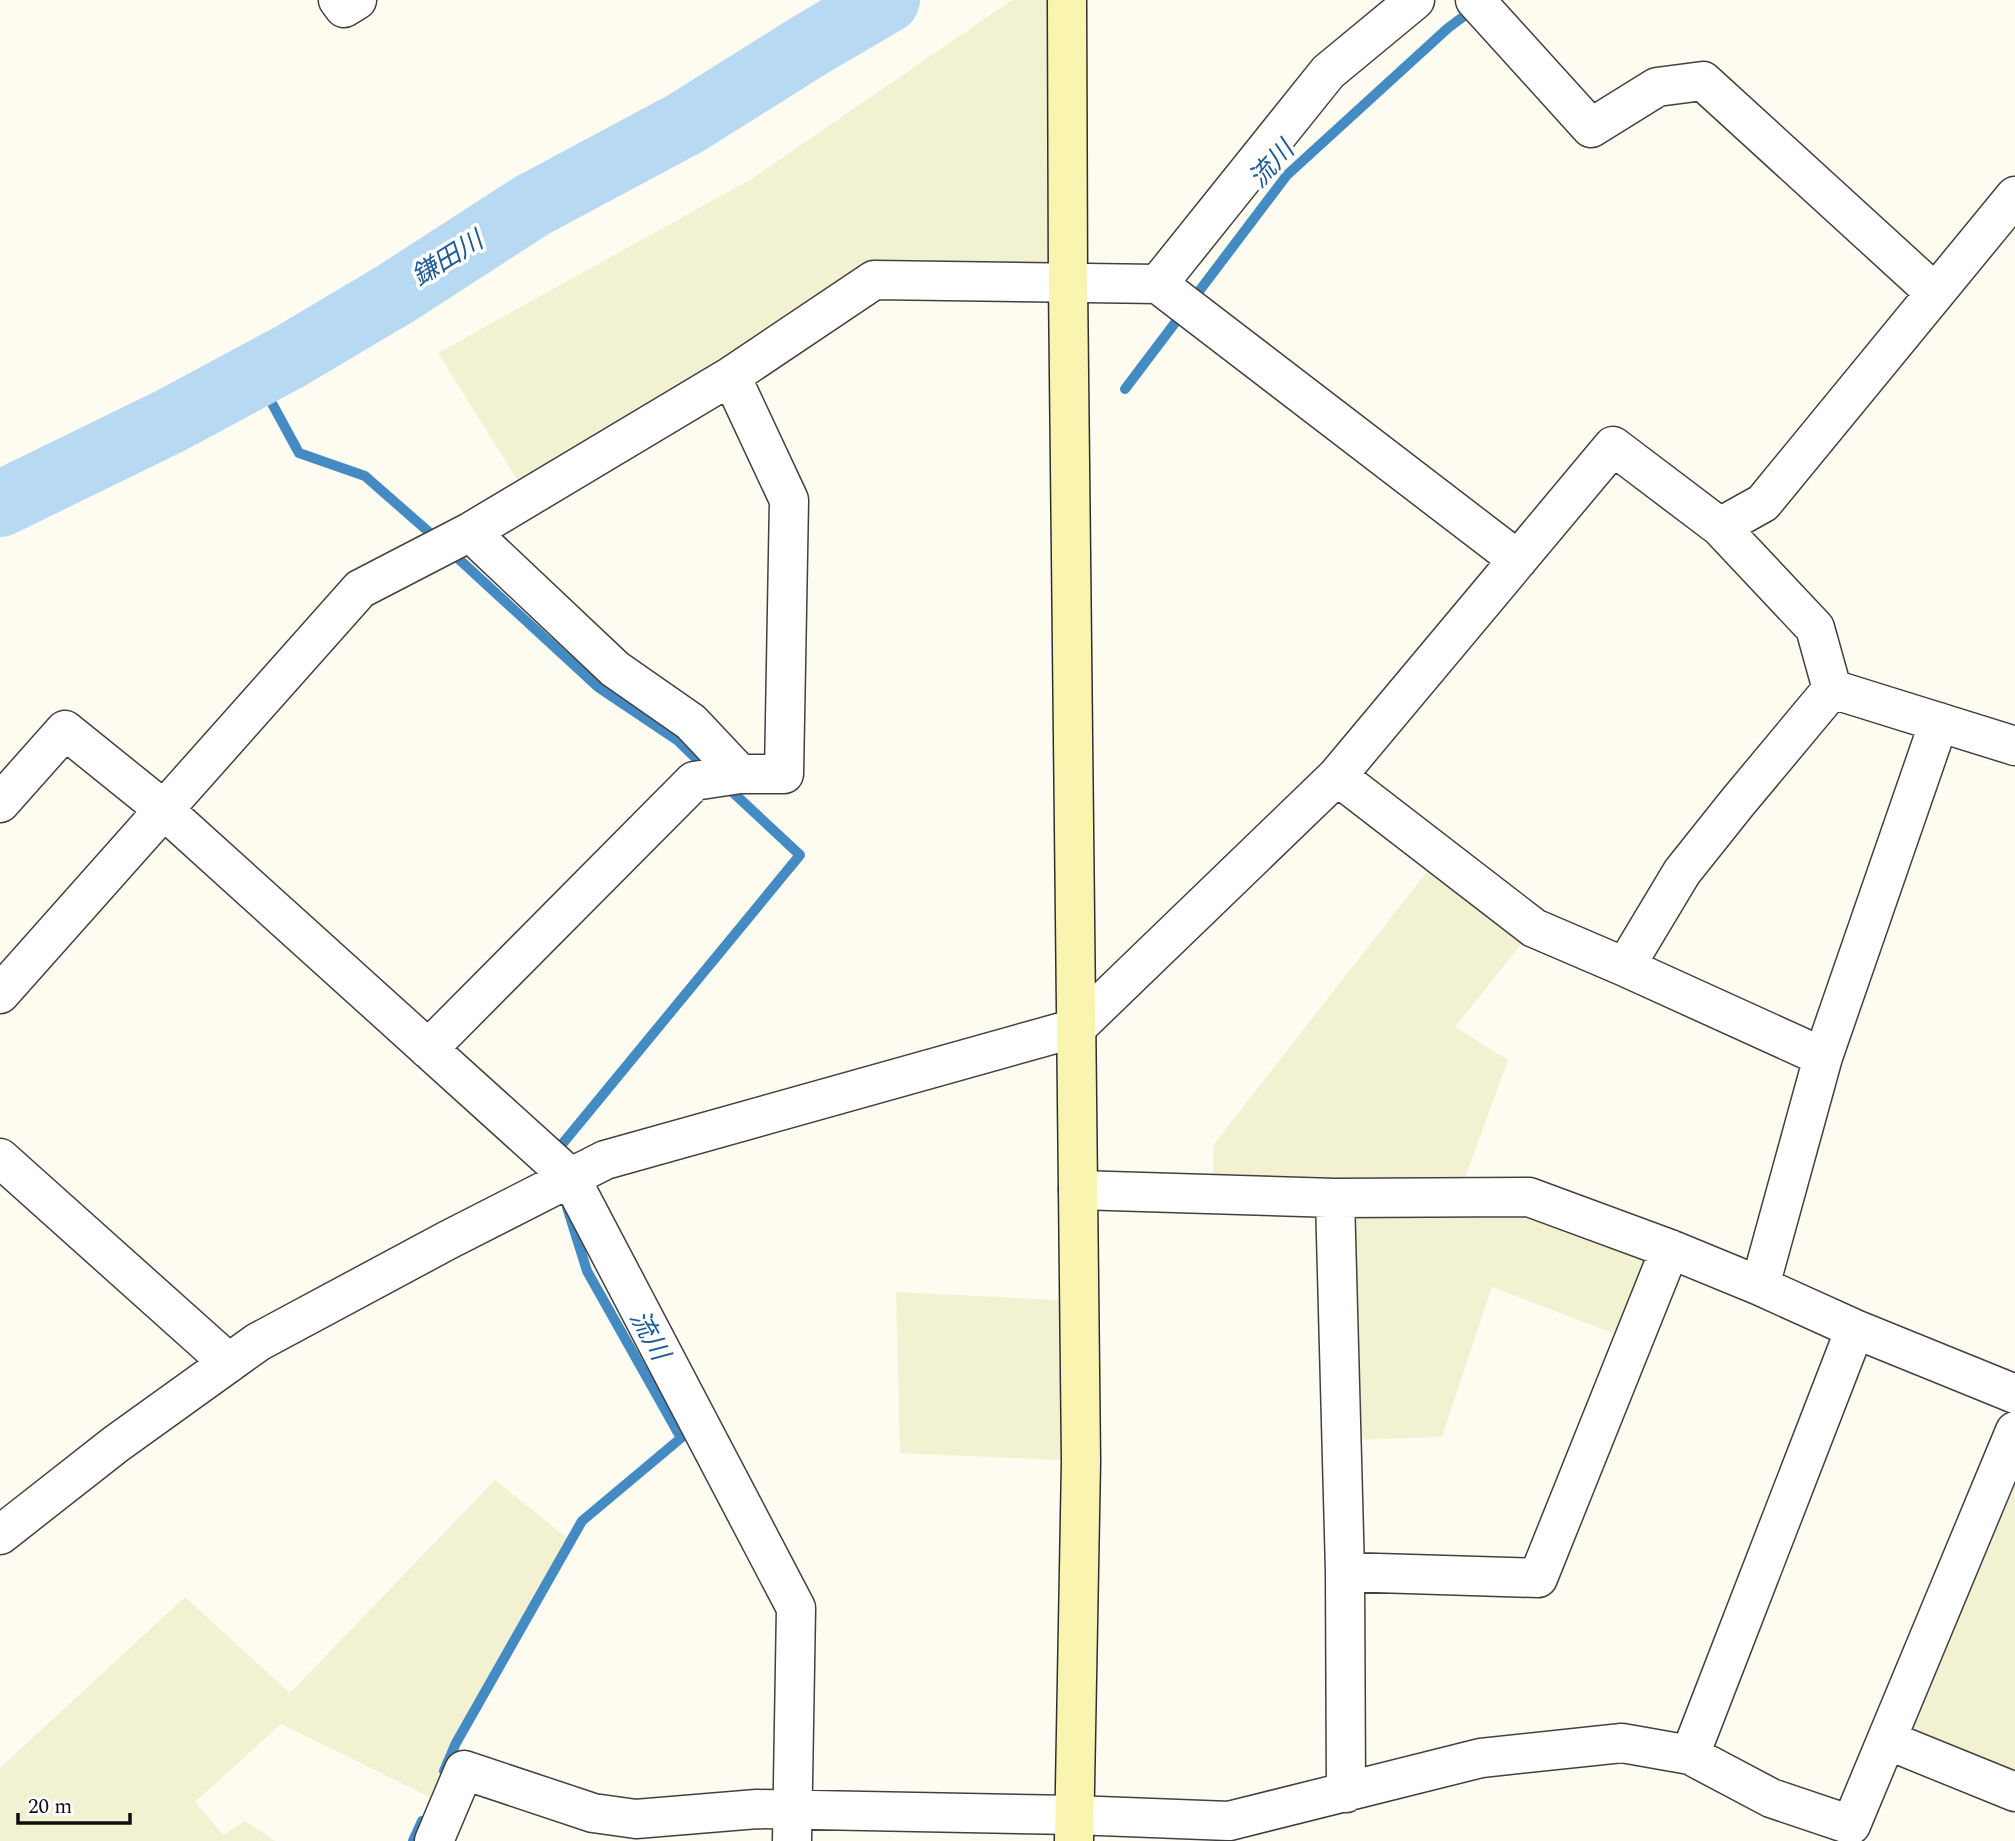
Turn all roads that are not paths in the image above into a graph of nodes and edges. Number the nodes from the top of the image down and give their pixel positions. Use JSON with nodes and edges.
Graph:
{"nodes":[{"id":1,"x":338,"y":0,"type":"edge"},
{"id":2,"x":357,"y":0,"type":"edge"},
{"id":3,"x":1068,"y":0,"type":"edge"},
{"id":4,"x":1415,"y":0,"type":"edge"},
{"id":5,"x":1475,"y":0,"type":"edge"},
{"id":6,"x":2014,"y":200,"type":"edge"},
{"id":7,"x":1068,"y":284,"type":"junction"},
{"id":8,"x":1158,"y":284,"type":"junction"},
{"id":9,"x":1935,"y":293,"type":"junction"},
{"id":10,"x":731,"y":376,"type":"junction"},
{"id":11,"x":1720,"y":527,"type":"junction"},
{"id":12,"x":470,"y":532,"type":"junction"},
{"id":13,"x":1518,"y":560,"type":"junction"},
{"id":14,"x":1832,"y":689,"type":"junction"},
{"id":15,"x":1939,"y":722,"type":"junction"},
{"id":16,"x":2015,"y":746,"type":"edge"},
{"id":17,"x":740,"y":774,"type":"junction"},
{"id":18,"x":1337,"y":776,"type":"junction"},
{"id":19,"x":0,"y":803,"type":"edge"},
{"id":20,"x":163,"y":809,"type":"junction"},
{"id":21,"x":1625,"y":967,"type":"junction"},
{"id":22,"x":0,"y":994,"type":"edge"},
{"id":23,"x":1076,"y":1028,"type":"junction"},
{"id":24,"x":428,"y":1049,"type":"junction"},
{"id":25,"x":1823,"y":1057,"type":"junction"},
{"id":26,"x":0,"y":1158,"type":"edge"},
{"id":27,"x":570,"y":1177,"type":"junction"},
{"id":28,"x":1078,"y":1190,"type":"junction"},
{"id":29,"x":1335,"y":1198,"type":"junction"},
{"id":30,"x":1670,"y":1249,"type":"junction"},
{"id":31,"x":1760,"y":1286,"type":"junction"},
{"id":32,"x":1855,"y":1329,"type":"junction"},
{"id":33,"x":229,"y":1363,"type":"junction"},
{"id":34,"x":2015,"y":1394,"type":"edge"},
{"id":35,"x":2015,"y":1431,"type":"edge"},
{"id":36,"x":0,"y":1535,"type":"edge"},
{"id":37,"x":1345,"y":1572,"type":"junction"},
{"id":38,"x":1887,"y":1740,"type":"junction"},
{"id":39,"x":1690,"y":1755,"type":"junction"},
{"id":40,"x":2015,"y":1792,"type":"edge"},
{"id":41,"x":1346,"y":1793,"type":"junction"},
{"id":42,"x":792,"y":1825,"type":"edge"},
{"id":43,"x":1074,"y":1828,"type":"edge"},
{"id":44,"x":1233,"y":1831,"type":"edge"},
{"id":45,"x":434,"y":1841,"type":"edge"}],
"edges":[{"from":1,"to":2,"type":"street"},
{"from":3,"to":7,"type":"street"},
{"from":4,"to":8,"type":"street"},
{"from":5,"to":9,"type":"street"},
{"from":6,"to":9,"type":"street"},
{"from":7,"to":8,"type":"street"},
{"from":7,"to":10,"type":"street"},
{"from":7,"to":23,"type":"street"},
{"from":8,"to":13,"type":"street"},
{"from":9,"to":11,"type":"street"},
{"from":10,"to":12,"type":"street"},
{"from":10,"to":17,"type":"street"},
{"from":11,"to":13,"type":"street"},
{"from":11,"to":14,"type":"street"},
{"from":12,"to":17,"type":"street"},
{"from":12,"to":20,"type":"street"},
{"from":13,"to":18,"type":"street"},
{"from":14,"to":15,"type":"street"},
{"from":14,"to":21,"type":"street"},
{"from":15,"to":16,"type":"street"},
{"from":15,"to":25,"type":"street"},
{"from":17,"to":24,"type":"street"},
{"from":18,"to":21,"type":"street"},
{"from":18,"to":23,"type":"street"},
{"from":19,"to":20,"type":"street"},
{"from":20,"to":22,"type":"street"},
{"from":20,"to":24,"type":"street"},
{"from":21,"to":25,"type":"street"},
{"from":23,"to":27,"type":"street"},
{"from":23,"to":28,"type":"street"},
{"from":24,"to":27,"type":"street"},
{"from":25,"to":31,"type":"street"},
{"from":26,"to":33,"type":"street"},
{"from":27,"to":33,"type":"street"},
{"from":27,"to":42,"type":"street"},
{"from":28,"to":29,"type":"street"},
{"from":28,"to":43,"type":"street"},
{"from":29,"to":30,"type":"street"},
{"from":29,"to":37,"type":"street"},
{"from":30,"to":31,"type":"street"},
{"from":30,"to":37,"type":"street"},
{"from":31,"to":32,"type":"street"},
{"from":32,"to":34,"type":"street"},
{"from":32,"to":39,"type":"street"},
{"from":33,"to":36,"type":"street"},
{"from":35,"to":38,"type":"street"},
{"from":37,"to":41,"type":"street"},
{"from":38,"to":39,"type":"street"},
{"from":38,"to":40,"type":"street"},
{"from":39,"to":41,"type":"street"},
{"from":41,"to":44,"type":"street"},
{"from":42,"to":43,"type":"street"},
{"from":42,"to":45,"type":"street"},
{"from":43,"to":44,"type":"street"}]}
